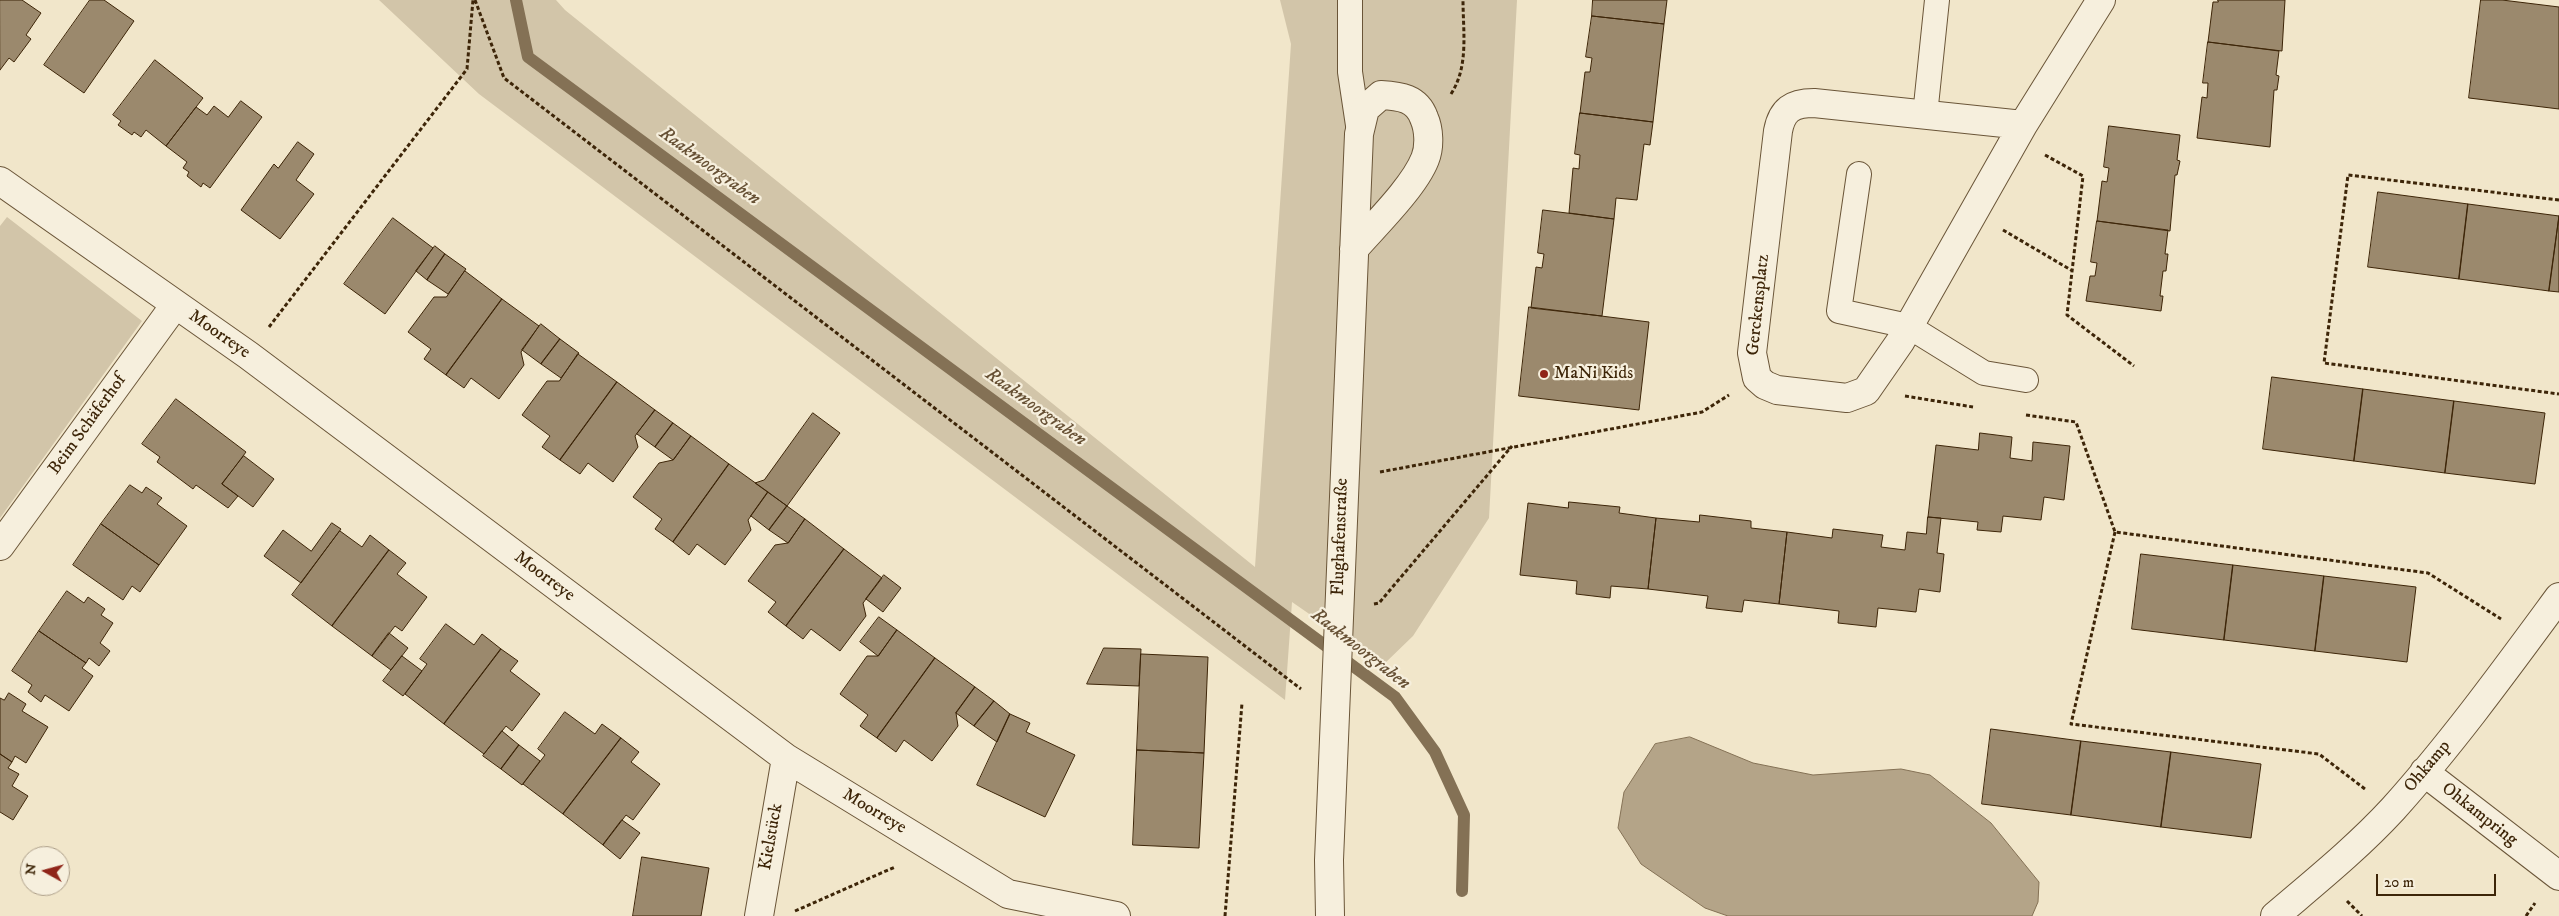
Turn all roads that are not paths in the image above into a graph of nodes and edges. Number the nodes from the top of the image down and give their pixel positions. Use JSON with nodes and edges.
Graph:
{"nodes":[{"id":1,"x":1350,"y":0,"type":"edge"},
{"id":2,"x":1937,"y":0,"type":"edge"},
{"id":3,"x":2101,"y":0,"type":"edge"},
{"id":4,"x":1925,"y":115,"type":"junction"},
{"id":5,"x":2019,"y":132,"type":"junction"},
{"id":6,"x":1359,"y":134,"type":"junction"},
{"id":7,"x":1859,"y":174,"type":"dead end"},
{"id":8,"x":4,"y":192,"type":"edge"},
{"id":9,"x":1354,"y":249,"type":"junction"},
{"id":10,"x":175,"y":305,"type":"junction"},
{"id":11,"x":1908,"y":326,"type":"junction"},
{"id":12,"x":2026,"y":380,"type":"dead end"},
{"id":13,"x":0,"y":546,"type":"edge"},
{"id":14,"x":2559,"y":596,"type":"edge"},
{"id":15,"x":786,"y":758,"type":"junction"},
{"id":16,"x":2424,"y":772,"type":"junction"},
{"id":17,"x":2559,"y":876,"type":"edge"},
{"id":18,"x":759,"y":916,"type":"edge"},
{"id":19,"x":1116,"y":916,"type":"edge"},
{"id":20,"x":1330,"y":916,"type":"edge"},
{"id":21,"x":2275,"y":916,"type":"edge"}],
"edges":[{"from":1,"to":6,"type":"lane"},
{"from":2,"to":4,"type":"lane"},
{"from":3,"to":5,"type":"street","name":"Gerckensplatz"},
{"from":4,"to":5,"type":"street","name":"Gerckensplatz"},
{"from":4,"to":11,"type":"street","name":"Gerckensplatz"},
{"from":5,"to":11,"type":"street","name":"Gerckensplatz"},
{"from":6,"to":9,"type":"street","name":"Flughafenstraße"},
{"from":6,"to":9,"type":"street","name":"Flughafenstraße"},
{"from":7,"to":11,"type":"lane"},
{"from":8,"to":10,"type":"street","name":"Moorreye"},
{"from":9,"to":20,"type":"street","name":"Flughafenstraße"},
{"from":10,"to":13,"type":"street","name":"Beim Schäferhof"},
{"from":10,"to":15,"type":"street","name":"Moorreye"},
{"from":11,"to":12,"type":"lane"},
{"from":14,"to":16,"type":"street","name":"Ohkamp"},
{"from":15,"to":18,"type":"street","name":"Kielstück"},
{"from":15,"to":19,"type":"street","name":"Moorreye"},
{"from":16,"to":17,"type":"street","name":"Ohkampring"},
{"from":16,"to":21,"type":"street","name":"Ohkamp"}]}
